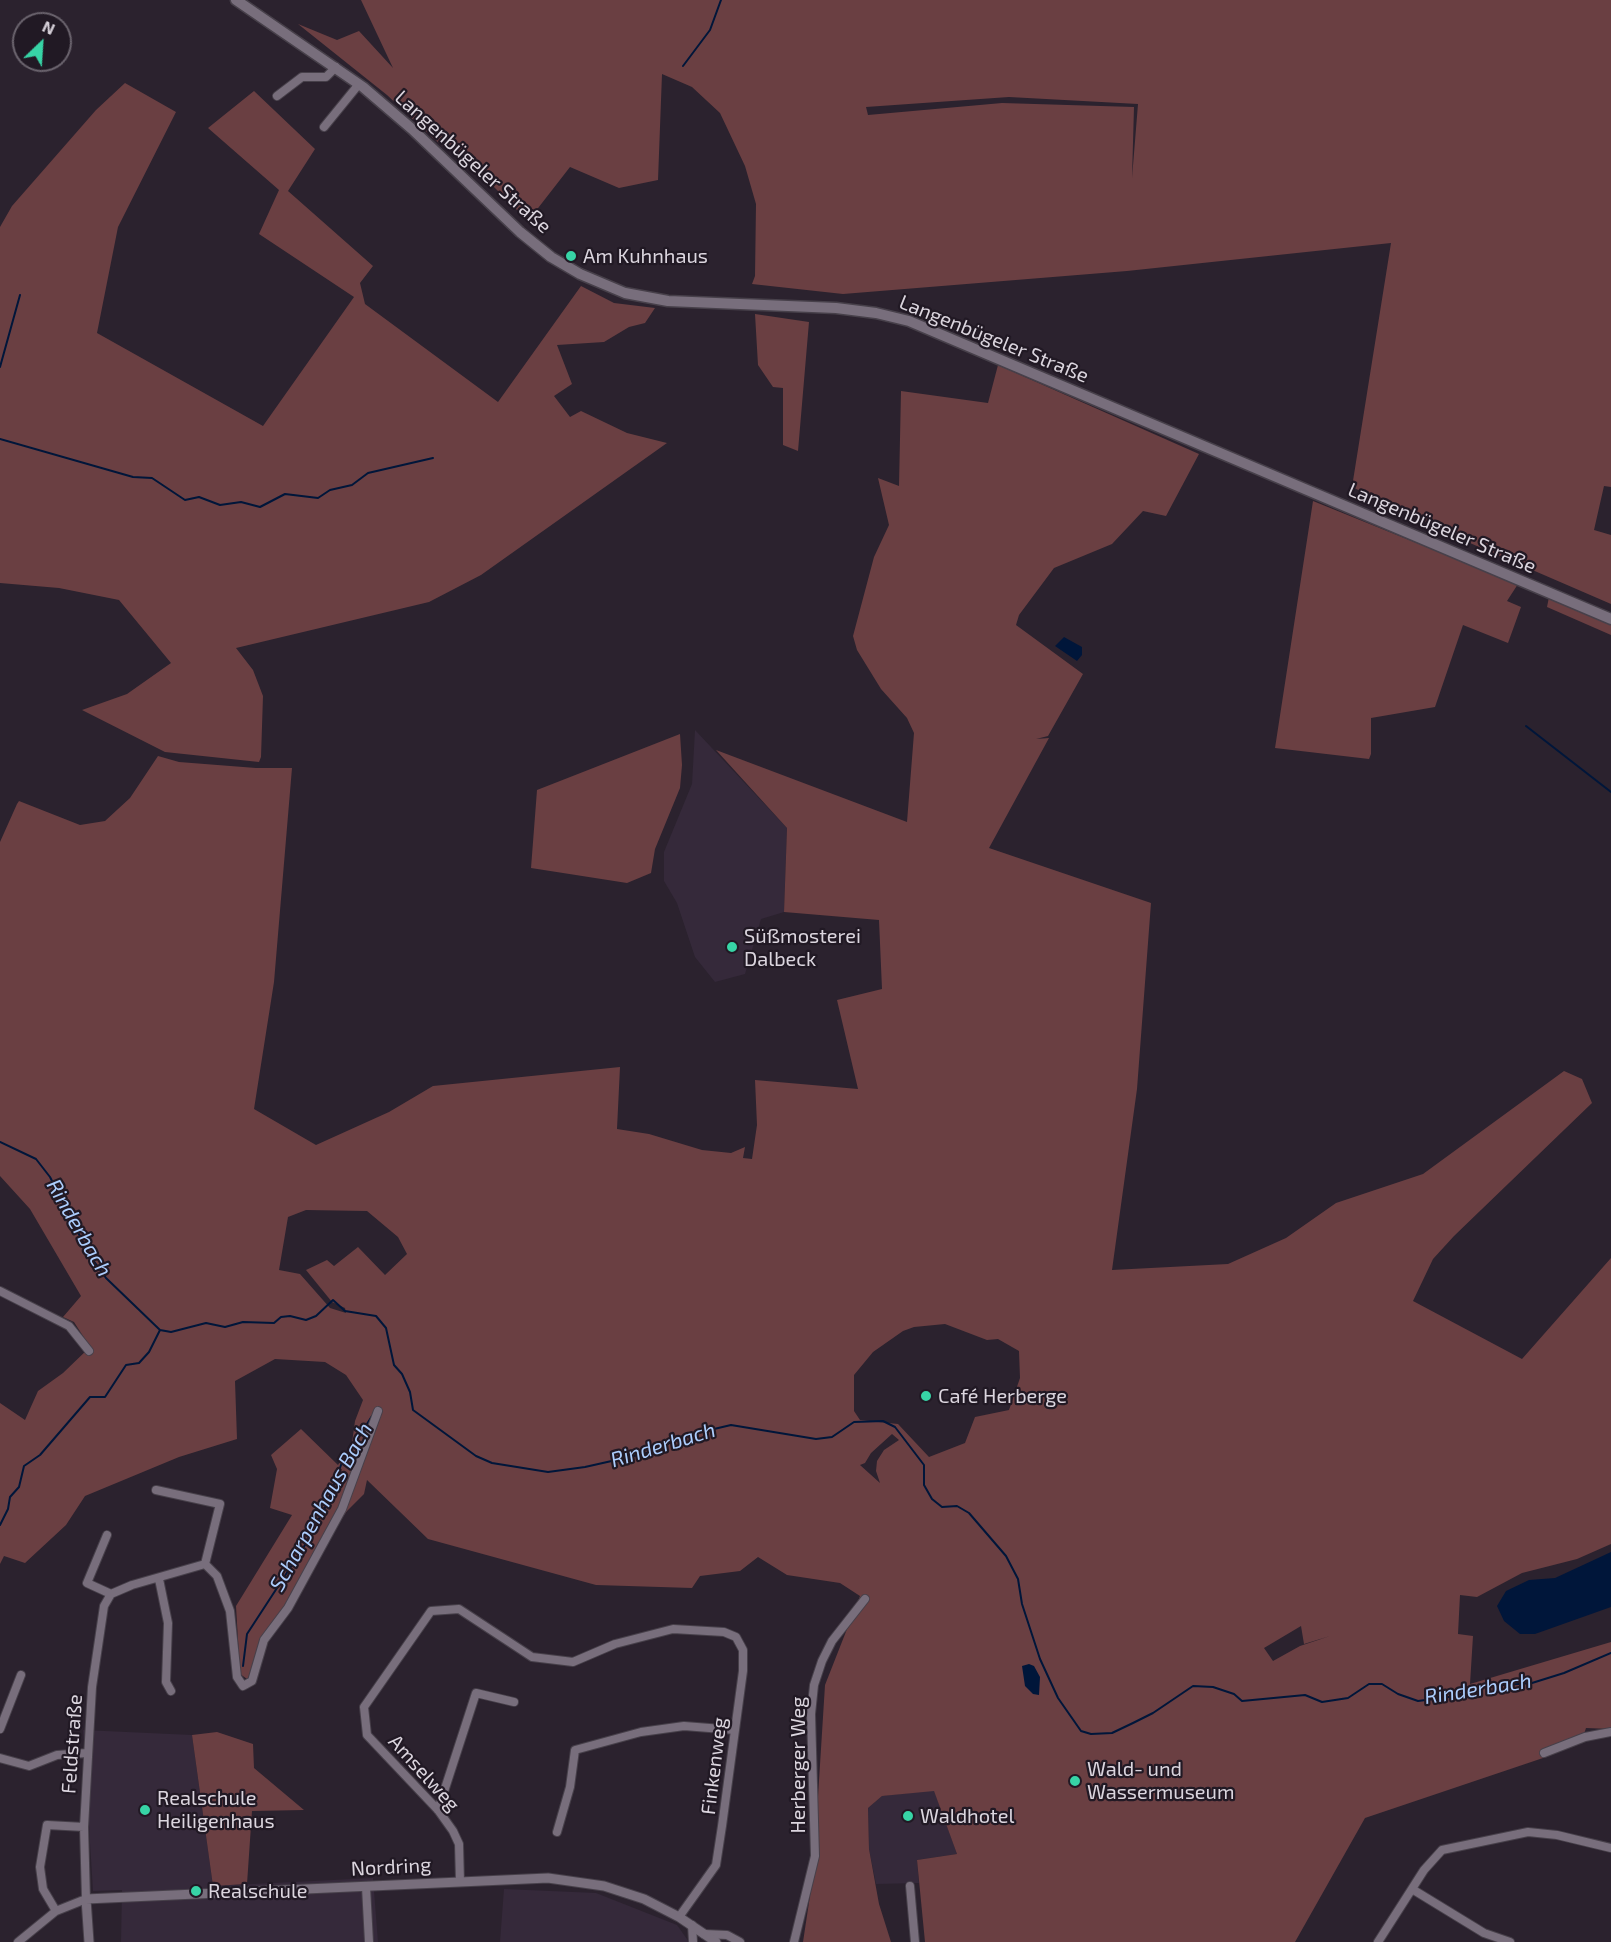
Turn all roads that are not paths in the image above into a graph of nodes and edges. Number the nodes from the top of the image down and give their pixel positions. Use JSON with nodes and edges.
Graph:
{"nodes":[{"id":1,"x":236,"y":0,"type":"edge"},
{"id":2,"x":336,"y":67,"type":"junction"},
{"id":3,"x":359,"y":84,"type":"junction"},
{"id":4,"x":277,"y":96,"type":"dead end"},
{"id":5,"x":324,"y":127,"type":"dead end"},
{"id":6,"x":1611,"y":619,"type":"edge"},
{"id":7,"x":0,"y":1291,"type":"edge"},
{"id":8,"x":89,"y":1351,"type":"dead end"},
{"id":9,"x":378,"y":1411,"type":"dead end"},
{"id":10,"x":156,"y":1490,"type":"dead end"},
{"id":11,"x":107,"y":1535,"type":"dead end"},
{"id":12,"x":206,"y":1564,"type":"junction"},
{"id":13,"x":159,"y":1579,"type":"junction"},
{"id":14,"x":111,"y":1594,"type":"junction"},
{"id":15,"x":865,"y":1599,"type":"dead end"},
{"id":16,"x":709,"y":1631,"type":"joint"},
{"id":17,"x":21,"y":1675,"type":"dead end"},
{"id":18,"x":171,"y":1691,"type":"dead end"},
{"id":19,"x":514,"y":1702,"type":"dead end"},
{"id":20,"x":0,"y":1730,"type":"edge"},
{"id":21,"x":735,"y":1730,"type":"junction"},
{"id":22,"x":1611,"y":1732,"type":"edge"},
{"id":23,"x":1544,"y":1753,"type":"dead end"},
{"id":24,"x":87,"y":1754,"type":"junction"},
{"id":25,"x":0,"y":1758,"type":"edge"},
{"id":26,"x":438,"y":1810,"type":"junction"},
{"id":27,"x":84,"y":1827,"type":"junction"},
{"id":28,"x":557,"y":1832,"type":"dead end"},
{"id":29,"x":1611,"y":1848,"type":"edge"},
{"id":30,"x":459,"y":1882,"type":"junction"},
{"id":31,"x":910,"y":1886,"type":"dead end"},
{"id":32,"x":366,"y":1887,"type":"junction"},
{"id":33,"x":1412,"y":1889,"type":"junction"},
{"id":34,"x":86,"y":1899,"type":"junction"},
{"id":35,"x":56,"y":1911,"type":"junction"},
{"id":36,"x":680,"y":1917,"type":"junction"},
{"id":37,"x":692,"y":1925,"type":"junction"},
{"id":38,"x":704,"y":1934,"type":"junction"},
{"id":39,"x":18,"y":1942,"type":"edge"},
{"id":40,"x":88,"y":1942,"type":"edge"},
{"id":41,"x":369,"y":1942,"type":"edge"},
{"id":42,"x":693,"y":1942,"type":"edge"},
{"id":43,"x":716,"y":1942,"type":"edge"},
{"id":44,"x":740,"y":1942,"type":"edge"},
{"id":45,"x":794,"y":1942,"type":"edge"},
{"id":46,"x":915,"y":1942,"type":"edge"},
{"id":47,"x":1378,"y":1942,"type":"edge"},
{"id":48,"x":1510,"y":1942,"type":"edge"}],
"edges":[{"from":1,"to":2,"type":"main road","name":"Langenbügeler Straße"},
{"from":2,"to":3,"type":"main road","name":"Langenbügeler Straße"},
{"from":2,"to":4,"type":"street"},
{"from":3,"to":5,"type":"street"},
{"from":3,"to":6,"type":"main road","name":"Langenbügeler Straße"},
{"from":7,"to":8,"type":"street"},
{"from":9,"to":12,"type":"street"},
{"from":10,"to":12,"type":"street"},
{"from":11,"to":14,"type":"street"},
{"from":12,"to":13,"type":"street"},
{"from":13,"to":14,"type":"street"},
{"from":13,"to":18,"type":"street"},
{"from":14,"to":24,"type":"street","name":"Feldstraße"},
{"from":15,"to":45,"type":"street","name":"Herberger Weg"},
{"from":16,"to":21,"type":"street","name":"Finkenweg"},
{"from":16,"to":26,"type":"street","name":"Amselweg"},
{"from":17,"to":20,"type":"street"},
{"from":19,"to":26,"type":"street"},
{"from":21,"to":28,"type":"street"},
{"from":21,"to":36,"type":"street","name":"Finkenweg"},
{"from":22,"to":23,"type":"street"},
{"from":24,"to":25,"type":"street"},
{"from":24,"to":27,"type":"street","name":"Feldstraße"},
{"from":26,"to":30,"type":"street","name":"Amselweg"},
{"from":27,"to":34,"type":"street","name":"Feldstraße"},
{"from":27,"to":35,"type":"street"},
{"from":29,"to":33,"type":"street"},
{"from":30,"to":32,"type":"street","name":"Nordring"},
{"from":30,"to":36,"type":"street","name":"Nordring"},
{"from":31,"to":46,"type":"street"},
{"from":32,"to":34,"type":"street","name":"Nordring"},
{"from":32,"to":41,"type":"street"},
{"from":33,"to":47,"type":"street"},
{"from":33,"to":48,"type":"street"},
{"from":34,"to":35,"type":"street","name":"Nordring"},
{"from":34,"to":40,"type":"street"},
{"from":35,"to":39,"type":"street","name":"Nordring"},
{"from":36,"to":37,"type":"street","name":"Nordring"},
{"from":37,"to":38,"type":"street","name":"Nordring"},
{"from":37,"to":42,"type":"street"},
{"from":38,"to":43,"type":"street","name":"Nordring"},
{"from":38,"to":44,"type":"street"}]}
